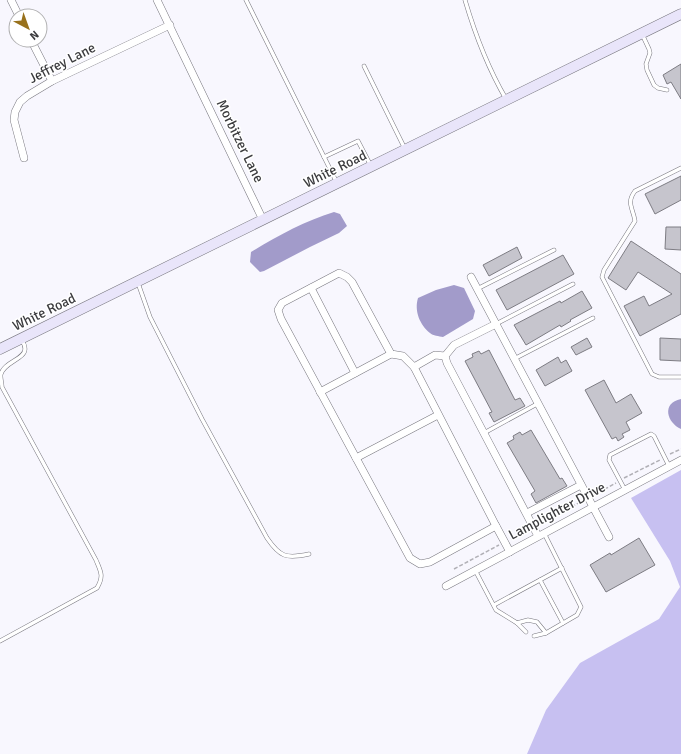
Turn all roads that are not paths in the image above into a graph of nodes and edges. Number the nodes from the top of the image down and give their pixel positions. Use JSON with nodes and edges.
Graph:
{"nodes":[{"id":1,"x":157,"y":0,"type":"edge"},
{"id":2,"x":246,"y":0,"type":"edge"},
{"id":3,"x":465,"y":0,"type":"edge"},
{"id":4,"x":681,"y":14,"type":"edge"},
{"id":5,"x":170,"y":25,"type":"junction"},
{"id":6,"x":641,"y":34,"type":"junction"},
{"id":7,"x":35,"y":48,"type":"edge"},
{"id":8,"x":364,"y":66,"type":"dead end"},
{"id":9,"x":52,"y":81,"type":"junction"},
{"id":10,"x":667,"y":90,"type":"dead end"},
{"id":11,"x":507,"y":100,"type":"junction"},
{"id":12,"x":405,"y":150,"type":"junction"},
{"id":13,"x":324,"y":157,"type":"junction"},
{"id":14,"x":24,"y":158,"type":"dead end"},
{"id":15,"x":371,"y":167,"type":"junction"},
{"id":16,"x":681,"y":168,"type":"edge"},
{"id":17,"x":337,"y":184,"type":"junction"},
{"id":18,"x":264,"y":220,"type":"junction"},
{"id":19,"x":554,"y":250,"type":"dead end"},
{"id":20,"x":471,"y":277,"type":"dead end"},
{"id":21,"x":137,"y":282,"type":"junction"},
{"id":22,"x":573,"y":284,"type":"dead end"},
{"id":23,"x":311,"y":288,"type":"junction"},
{"id":24,"x":477,"y":289,"type":"junction"},
{"id":25,"x":593,"y":318,"type":"dead end"},
{"id":26,"x":496,"y":324,"type":"junction"},
{"id":27,"x":21,"y":339,"type":"junction"},
{"id":28,"x":0,"y":349,"type":"edge"},
{"id":29,"x":391,"y":354,"type":"junction"},
{"id":30,"x":445,"y":356,"type":"junction"},
{"id":31,"x":514,"y":359,"type":"junction"},
{"id":32,"x":414,"y":368,"type":"junction"},
{"id":33,"x":355,"y":373,"type":"junction"},
{"id":34,"x":681,"y":377,"type":"edge"},
{"id":35,"x":320,"y":392,"type":"junction"},
{"id":36,"x":537,"y":404,"type":"junction"},
{"id":37,"x":438,"y":415,"type":"junction"},
{"id":38,"x":484,"y":433,"type":"junction"},
{"id":39,"x":356,"y":458,"type":"junction"},
{"id":40,"x":681,"y":460,"type":"edge"},
{"id":41,"x":670,"y":466,"type":"junction"},
{"id":42,"x":581,"y":485,"type":"junction"},
{"id":43,"x":625,"y":490,"type":"junction"},
{"id":44,"x":593,"y":507,"type":"junction"},
{"id":45,"x":527,"y":513,"type":"junction"},
{"id":46,"x":496,"y":526,"type":"junction"},
{"id":47,"x":541,"y":535,"type":"junction"},
{"id":48,"x":609,"y":537,"type":"dead end"},
{"id":49,"x":510,"y":552,"type":"junction"},
{"id":50,"x":309,"y":554,"type":"dead end"},
{"id":51,"x":562,"y":568,"type":"junction"},
{"id":52,"x":475,"y":570,"type":"junction"},
{"id":53,"x":540,"y":580,"type":"junction"},
{"id":54,"x":446,"y":586,"type":"dead end"},
{"id":55,"x":494,"y":605,"type":"junction"},
{"id":56,"x":517,"y":623,"type":"junction"},
{"id":57,"x":563,"y":623,"type":"junction"},
{"id":58,"x":526,"y":632,"type":"dead end"},
{"id":59,"x":546,"y":633,"type":"junction"},
{"id":60,"x":534,"y":636,"type":"dead end"},
{"id":61,"x":0,"y":641,"type":"edge"}],
"edges":[{"from":1,"to":5,"type":"street","name":"Morbitzer Lane"},
{"from":2,"to":13,"type":"lane"},
{"from":3,"to":11,"type":"lane"},
{"from":4,"to":6,"type":"street","name":"White Road"},
{"from":5,"to":9,"type":"street","name":"Jeffrey Lane"},
{"from":5,"to":18,"type":"street","name":"Morbitzer Lane"},
{"from":6,"to":10,"type":"lane"},
{"from":6,"to":11,"type":"street","name":"White Road"},
{"from":7,"to":9,"type":"street"},
{"from":8,"to":12,"type":"lane"},
{"from":9,"to":14,"type":"street","name":"Jeffrey Lane"},
{"from":11,"to":12,"type":"street","name":"White Road"},
{"from":12,"to":15,"type":"street","name":"White Road"},
{"from":13,"to":15,"type":"lane"},
{"from":13,"to":17,"type":"lane"},
{"from":15,"to":17,"type":"street","name":"White Road"},
{"from":16,"to":34,"type":"lane"},
{"from":17,"to":18,"type":"street","name":"White Road"},
{"from":18,"to":21,"type":"street","name":"White Road"},
{"from":19,"to":24,"type":"lane"},
{"from":20,"to":24,"type":"street"},
{"from":21,"to":27,"type":"street","name":"White Road"},
{"from":21,"to":50,"type":"lane"},
{"from":22,"to":26,"type":"lane"},
{"from":23,"to":29,"type":"street"},
{"from":23,"to":33,"type":"street"},
{"from":23,"to":35,"type":"street"},
{"from":24,"to":26,"type":"street"},
{"from":25,"to":31,"type":"lane"},
{"from":26,"to":30,"type":"street"},
{"from":26,"to":31,"type":"street"},
{"from":27,"to":28,"type":"street","name":"White Road"},
{"from":27,"to":61,"type":"lane"},
{"from":29,"to":32,"type":"street"},
{"from":29,"to":33,"type":"street"},
{"from":30,"to":32,"type":"street"},
{"from":30,"to":38,"type":"street"},
{"from":31,"to":36,"type":"street"},
{"from":32,"to":37,"type":"street"},
{"from":33,"to":35,"type":"street"},
{"from":35,"to":39,"type":"street"},
{"from":36,"to":38,"type":"lane"},
{"from":36,"to":42,"type":"street"},
{"from":37,"to":39,"type":"street"},
{"from":37,"to":46,"type":"street"},
{"from":38,"to":45,"type":"street"},
{"from":39,"to":46,"type":"street"},
{"from":40,"to":41,"type":"street","name":"Lamplighter Drive"},
{"from":41,"to":43,"type":"street","name":"Lamplighter Drive"},
{"from":41,"to":43,"type":"lane"},
{"from":42,"to":44,"type":"street"},
{"from":42,"to":45,"type":"street"},
{"from":43,"to":44,"type":"street","name":"Lamplighter Drive"},
{"from":44,"to":47,"type":"street","name":"Lamplighter Drive"},
{"from":44,"to":48,"type":"street"},
{"from":45,"to":47,"type":"street"},
{"from":46,"to":49,"type":"street"},
{"from":47,"to":49,"type":"street","name":"Lamplighter Drive"},
{"from":47,"to":51,"type":"lane"},
{"from":49,"to":52,"type":"street","name":"Lamplighter Drive"},
{"from":51,"to":53,"type":"lane"},
{"from":51,"to":57,"type":"lane"},
{"from":52,"to":54,"type":"street","name":"Lamplighter Drive"},
{"from":52,"to":55,"type":"lane"},
{"from":53,"to":55,"type":"lane"},
{"from":53,"to":57,"type":"lane"},
{"from":55,"to":56,"type":"lane"},
{"from":56,"to":58,"type":"lane"},
{"from":56,"to":59,"type":"lane"},
{"from":57,"to":59,"type":"lane"},
{"from":59,"to":60,"type":"lane"}]}
